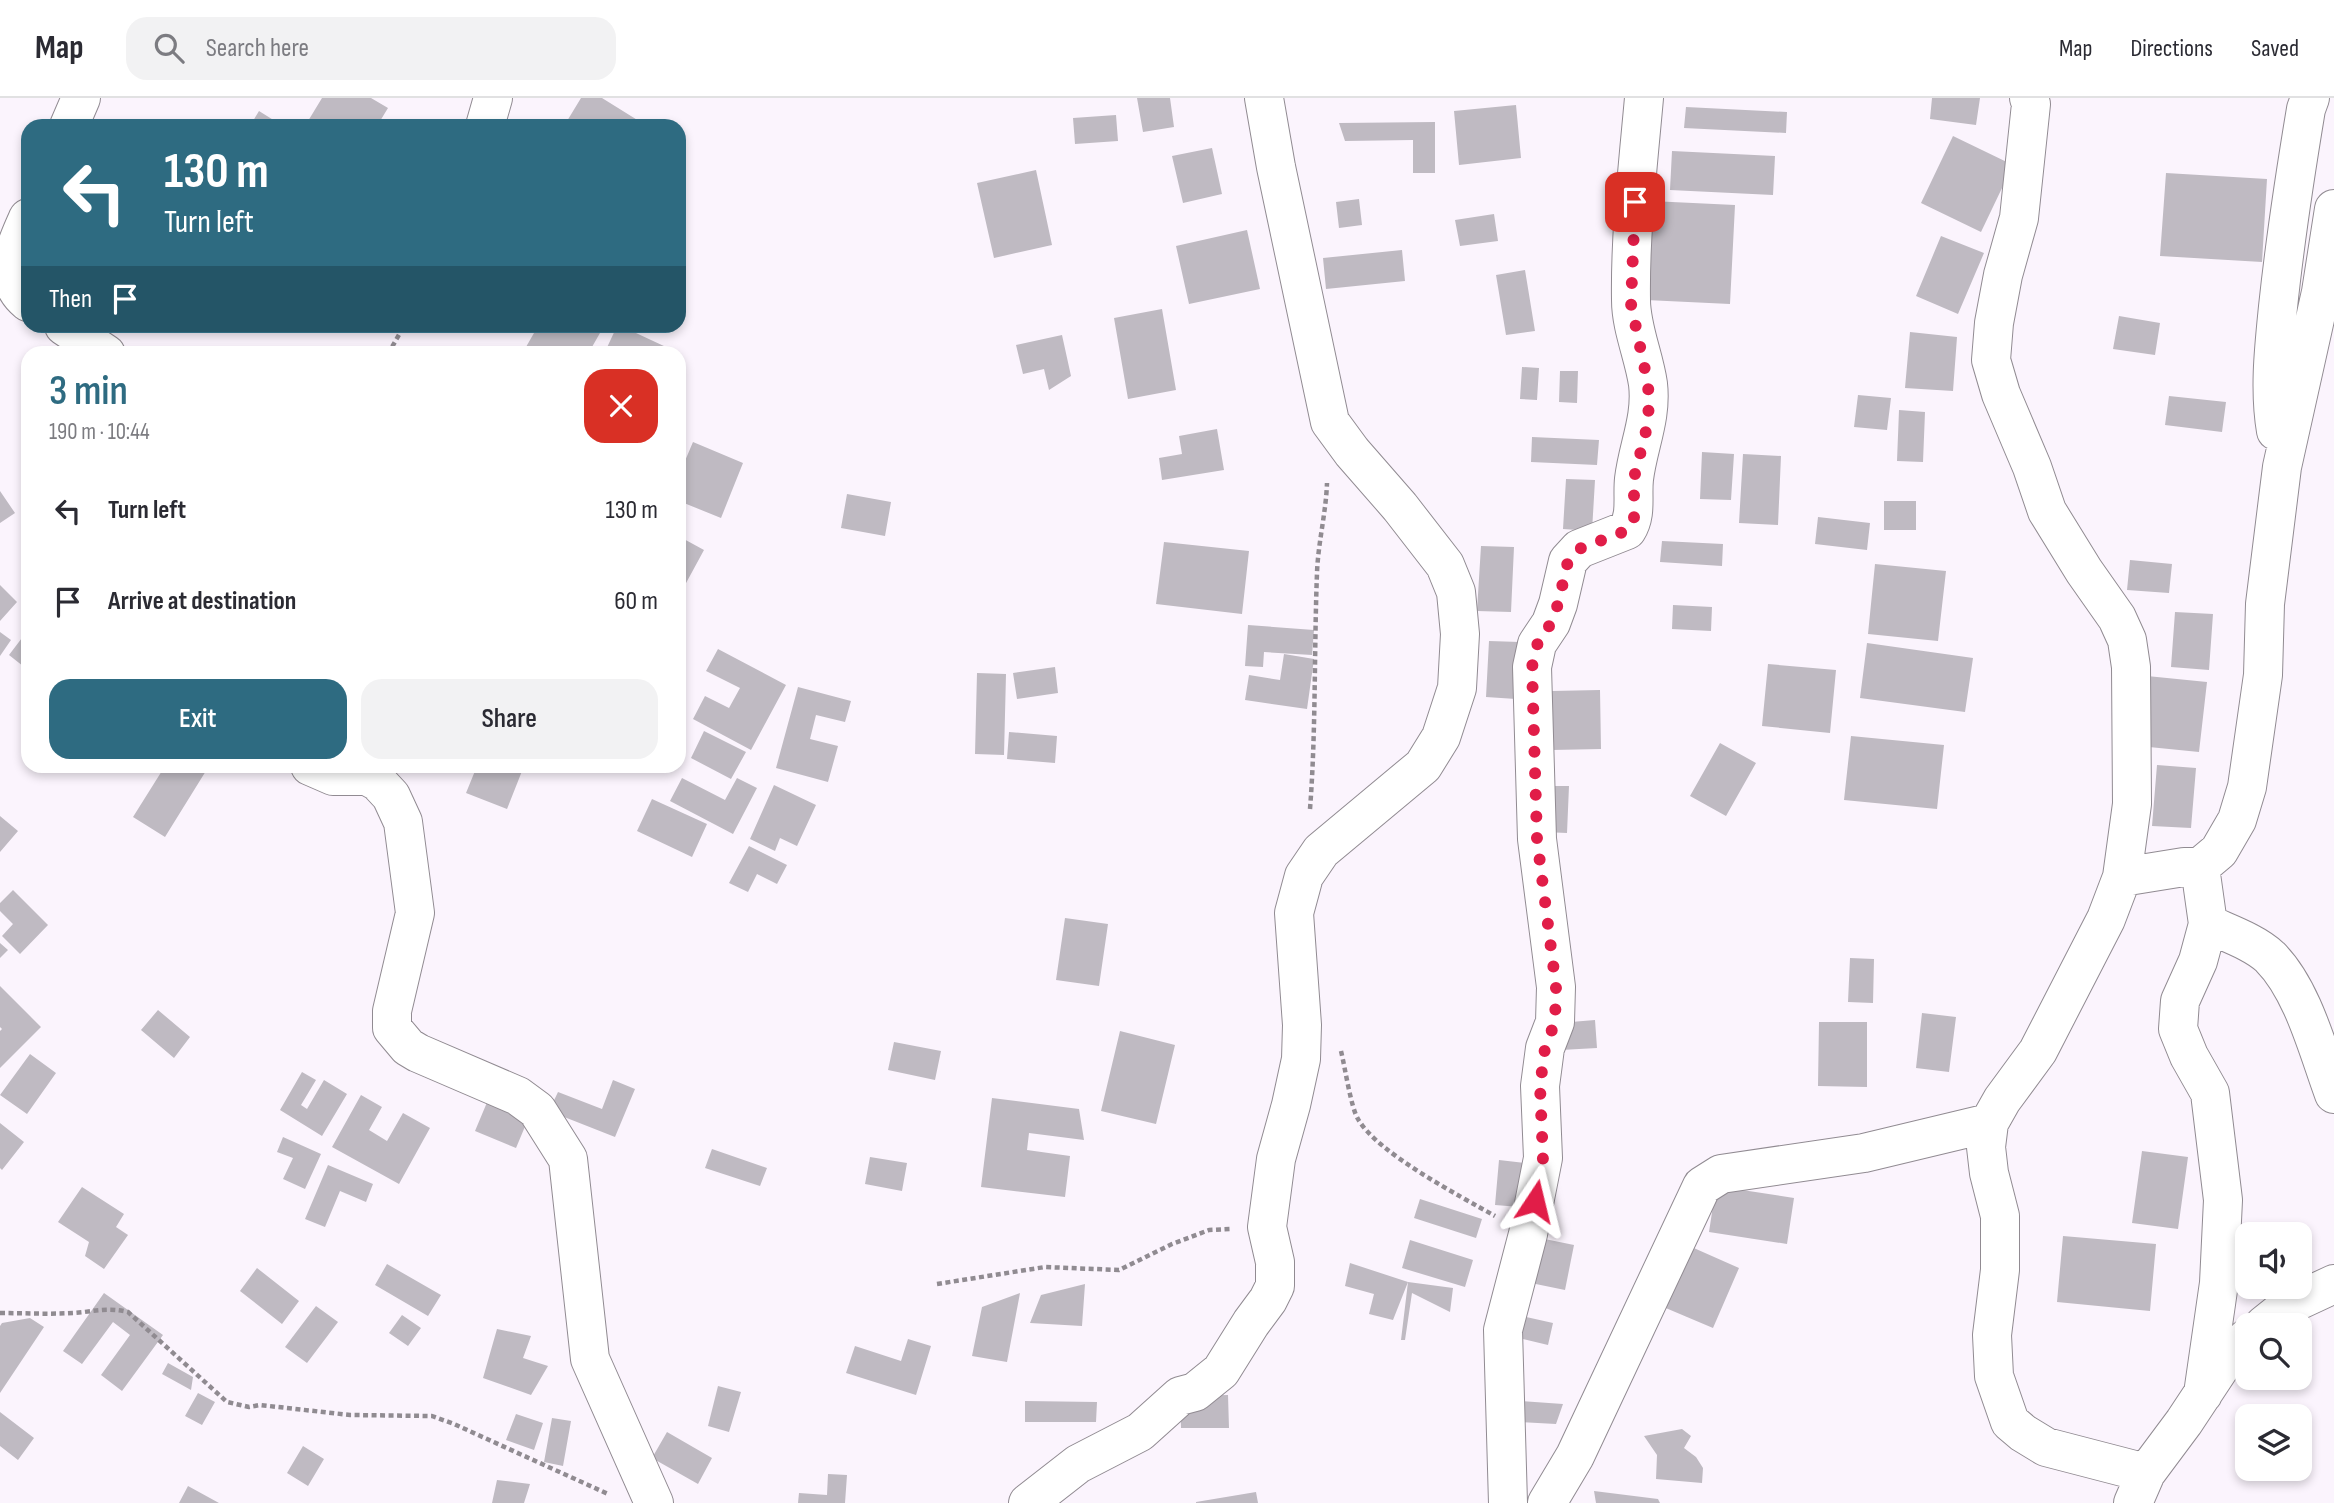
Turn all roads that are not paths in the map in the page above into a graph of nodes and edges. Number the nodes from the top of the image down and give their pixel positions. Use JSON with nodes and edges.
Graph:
{"nodes":[{"id":1,"x":81,"y":98,"type":"edge"},
{"id":2,"x":493,"y":98,"type":"edge"},
{"id":3,"x":1264,"y":98,"type":"edge"},
{"id":4,"x":1644,"y":98,"type":"edge"},
{"id":5,"x":2029,"y":98,"type":"edge"},
{"id":6,"x":2310,"y":98,"type":"edge"},
{"id":7,"x":72,"y":119,"type":"edge"},
{"id":8,"x":487,"y":119,"type":"edge"},
{"id":9,"x":2334,"y":208,"type":"edge"},
{"id":10,"x":21,"y":234,"type":"edge"},
{"id":11,"x":21,"y":297,"type":"edge"},
{"id":12,"x":74,"y":333,"type":"edge"},
{"id":13,"x":94,"y":346,"type":"edge"},
{"id":14,"x":2282,"y":467,"type":"junction"},
{"id":15,"x":326,"y":773,"type":"edge"},
{"id":16,"x":2200,"y":867,"type":"junction"},
{"id":17,"x":2122,"y":877,"type":"junction"},
{"id":18,"x":2208,"y":924,"type":"junction"},
{"id":19,"x":2334,"y":1094,"type":"edge"},
{"id":20,"x":1989,"y":1123,"type":"junction"},
{"id":21,"x":2334,"y":1284,"type":"edge"},
{"id":22,"x":2279,"y":1313,"type":"edge"},
{"id":23,"x":2235,"y":1350,"type":"edge"},
{"id":24,"x":2203,"y":1394,"type":"junction"},
{"id":25,"x":2140,"y":1488,"type":"edge"},
{"id":26,"x":636,"y":1501,"type":"edge"},
{"id":27,"x":1028,"y":1503,"type":"edge"},
{"id":28,"x":1508,"y":1503,"type":"edge"},
{"id":29,"x":1547,"y":1503,"type":"edge"}],
"edges":[{"from":1,"to":7,"type":"street"},
{"from":2,"to":8,"type":"street"},
{"from":3,"to":27,"type":"street"},
{"from":4,"to":28,"type":"street"},
{"from":5,"to":17,"type":"street"},
{"from":6,"to":14,"type":"street"},
{"from":9,"to":14,"type":"street"},
{"from":10,"to":11,"type":"street"},
{"from":12,"to":13,"type":"street"},
{"from":14,"to":16,"type":"street"},
{"from":15,"to":26,"type":"street"},
{"from":16,"to":17,"type":"street"},
{"from":16,"to":18,"type":"street"},
{"from":17,"to":20,"type":"street"},
{"from":18,"to":19,"type":"street"},
{"from":18,"to":24,"type":"street"},
{"from":20,"to":25,"type":"street"},
{"from":20,"to":29,"type":"street"},
{"from":21,"to":22,"type":"street"},
{"from":23,"to":24,"type":"street"},
{"from":24,"to":25,"type":"street"}]}
